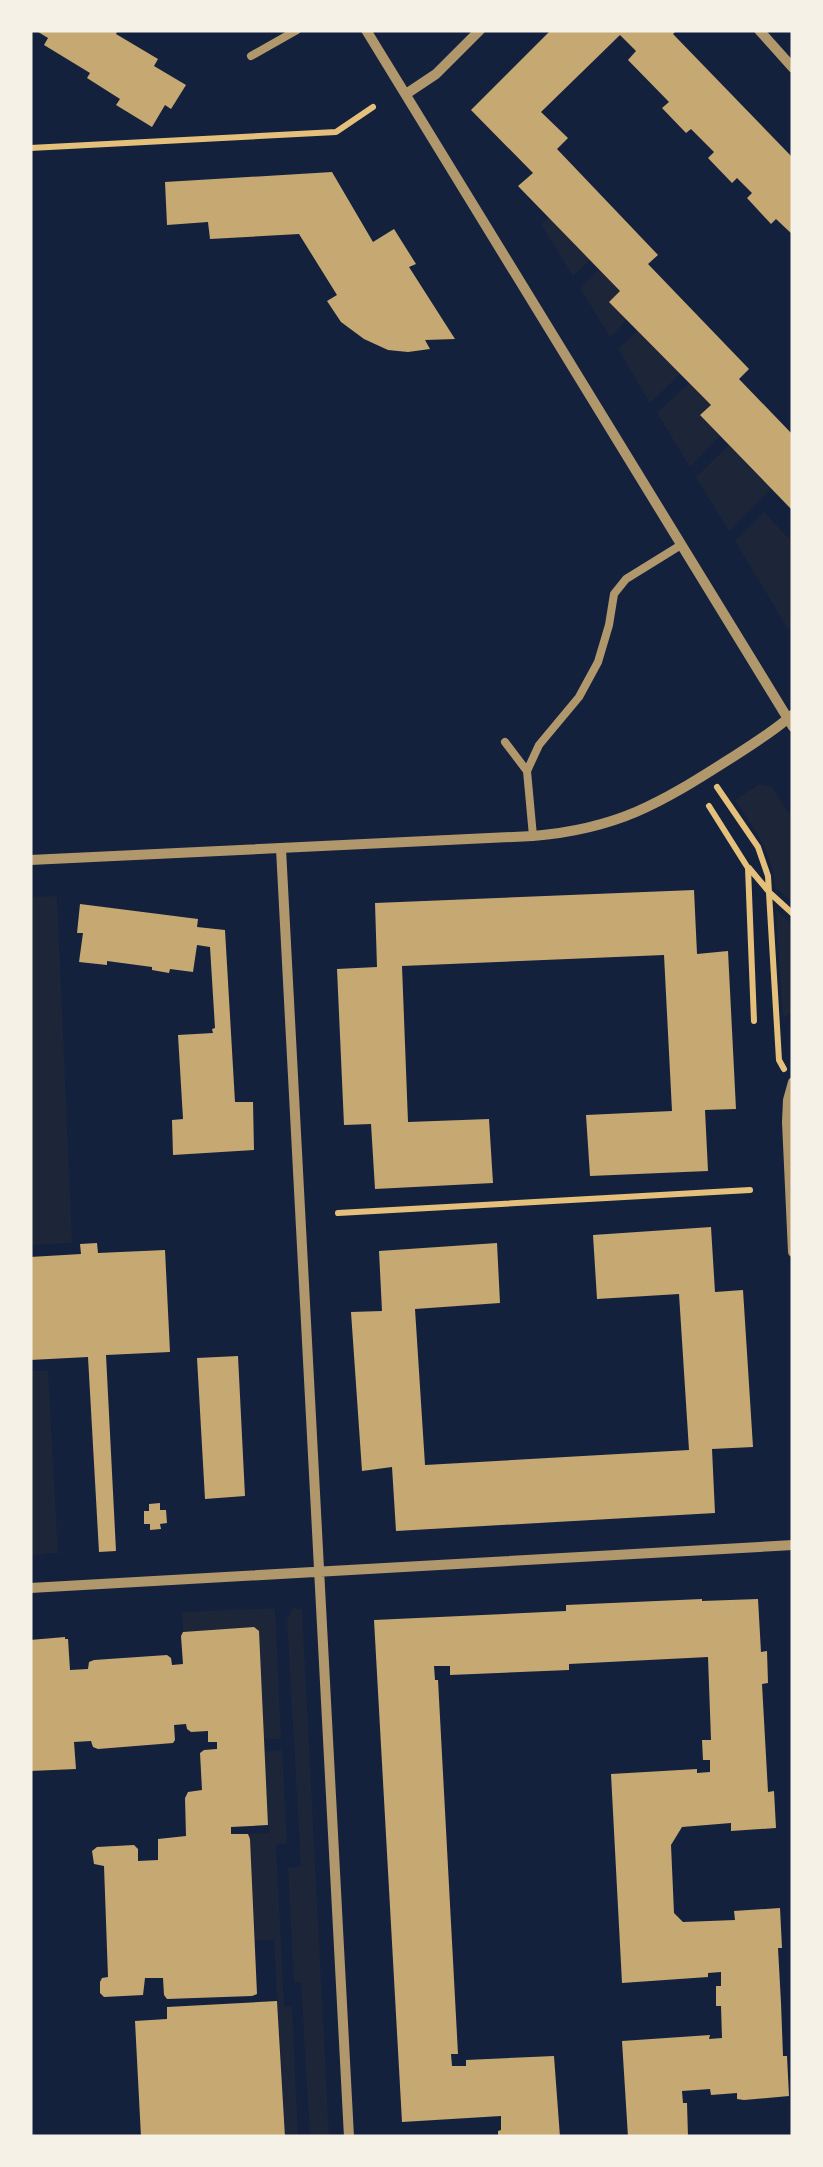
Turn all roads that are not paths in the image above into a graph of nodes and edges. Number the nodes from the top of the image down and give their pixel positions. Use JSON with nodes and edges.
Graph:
{"nodes":[{"id":1,"x":297,"y":30,"type":"edge"},
{"id":2,"x":366,"y":30,"type":"edge"},
{"id":3,"x":480,"y":30,"type":"edge"},
{"id":4,"x":759,"y":30,"type":"edge"},
{"id":5,"x":250,"y":56,"type":"dead end"},
{"id":6,"x":793,"y":68,"type":"edge"},
{"id":7,"x":406,"y":94,"type":"junction"},
{"id":8,"x":681,"y":545,"type":"junction"},
{"id":9,"x":791,"y":720,"type":"edge"},
{"id":10,"x":505,"y":742,"type":"dead end"},
{"id":11,"x":526,"y":772,"type":"junction"},
{"id":12,"x":533,"y":836,"type":"junction"},
{"id":13,"x":281,"y":849,"type":"junction"},
{"id":14,"x":30,"y":860,"type":"edge"},
{"id":15,"x":793,"y":1082,"type":"edge"},
{"id":16,"x":793,"y":1252,"type":"edge"},
{"id":17,"x":793,"y":1544,"type":"edge"},
{"id":18,"x":320,"y":1572,"type":"junction"},
{"id":19,"x":30,"y":1588,"type":"edge"},
{"id":20,"x":348,"y":2137,"type":"edge"}],
"edges":[{"from":1,"to":5,"type":"lane"},
{"from":2,"to":7,"type":"street"},
{"from":3,"to":7,"type":"street"},
{"from":4,"to":6,"type":"street"},
{"from":7,"to":8,"type":"street"},
{"from":8,"to":9,"type":"street"},
{"from":8,"to":11,"type":"lane"},
{"from":9,"to":12,"type":"street"},
{"from":10,"to":11,"type":"lane"},
{"from":11,"to":12,"type":"lane"},
{"from":12,"to":13,"type":"street"},
{"from":13,"to":14,"type":"street"},
{"from":13,"to":18,"type":"street"},
{"from":15,"to":16,"type":"street"},
{"from":17,"to":18,"type":"street"},
{"from":18,"to":19,"type":"street"},
{"from":18,"to":20,"type":"street"}]}
